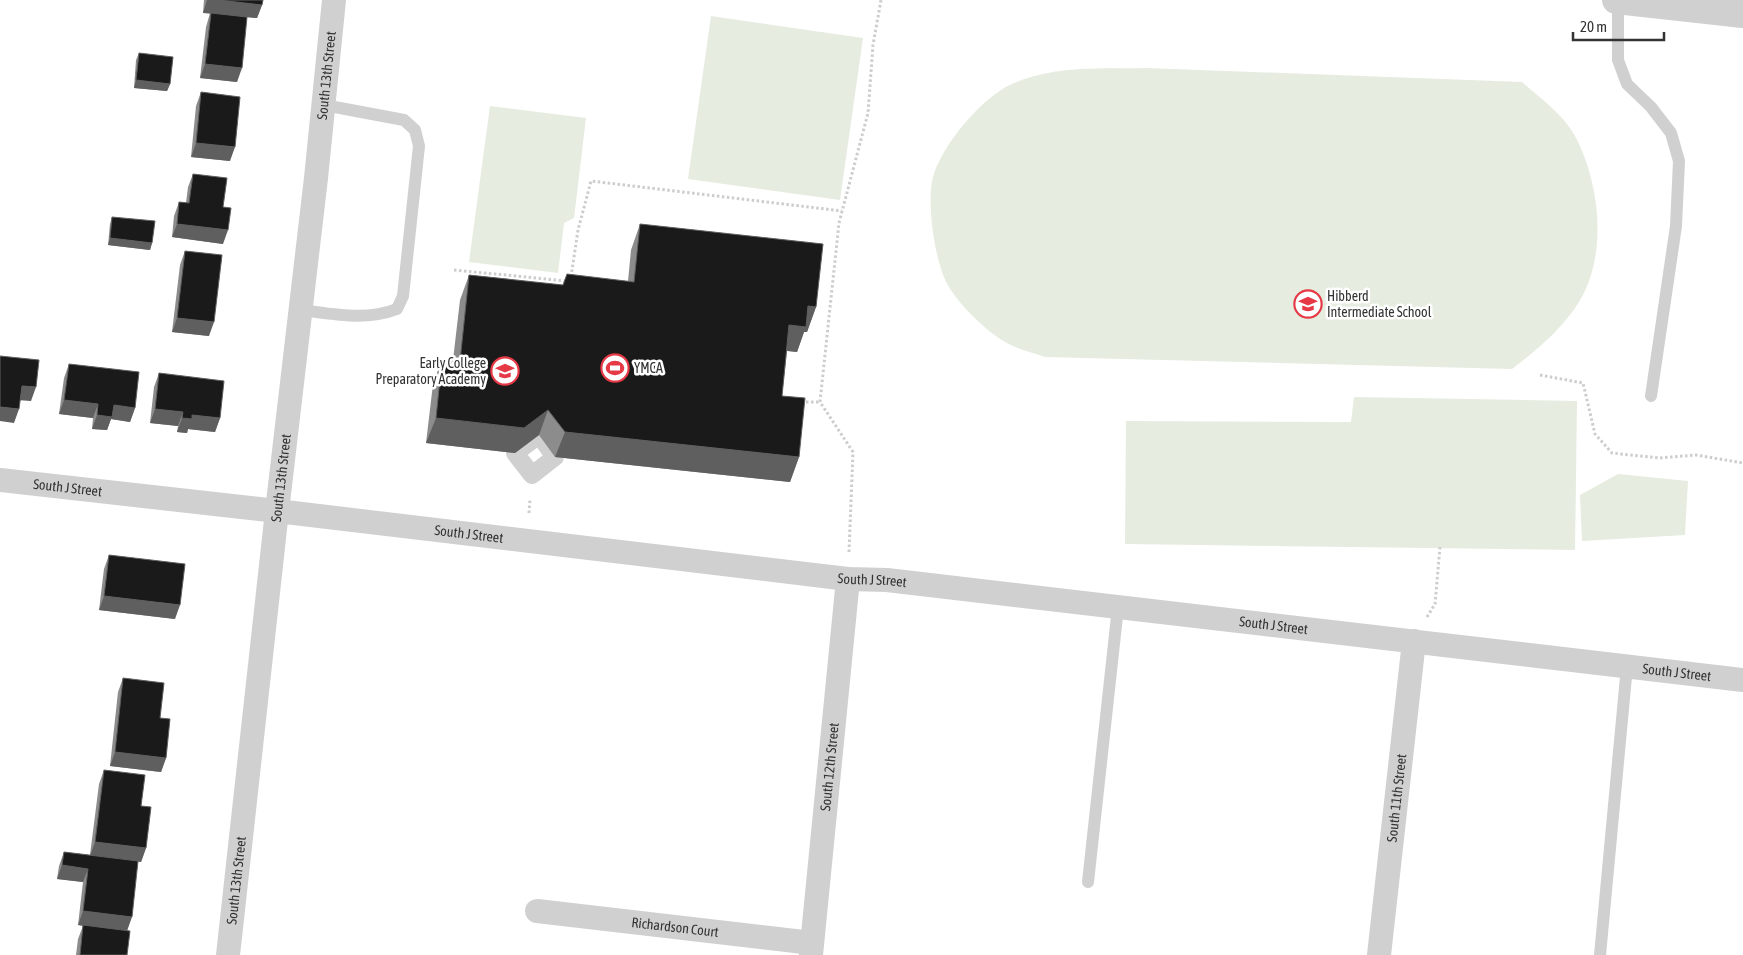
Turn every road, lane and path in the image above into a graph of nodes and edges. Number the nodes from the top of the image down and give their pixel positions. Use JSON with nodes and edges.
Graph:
{"nodes":[{"id":1,"x":334,"y":0,"type":"edge"},
{"id":2,"x":881,"y":0,"type":"edge"},
{"id":3,"x":1617,"y":0,"type":"edge"},
{"id":4,"x":1743,"y":14,"type":"edge"},
{"id":5,"x":324,"y":105,"type":"junction"},
{"id":6,"x":842,"y":211,"type":"junction"},
{"id":7,"x":454,"y":270,"type":"dead end"},
{"id":8,"x":301,"y":310,"type":"junction"},
{"id":9,"x":1540,"y":375,"type":"dead end"},
{"id":10,"x":1651,"y":396,"type":"dead end"},
{"id":11,"x":793,"y":402,"type":"edge"},
{"id":12,"x":820,"y":402,"type":"junction"},
{"id":13,"x":1743,"y":462,"type":"edge"},
{"id":14,"x":532,"y":475,"type":"dead end"},
{"id":15,"x":0,"y":480,"type":"edge"},
{"id":16,"x":277,"y":510,"type":"junction"},
{"id":17,"x":527,"y":541,"type":"junction"},
{"id":18,"x":1440,"y":547,"type":"dead end"},
{"id":19,"x":848,"y":579,"type":"junction"},
{"id":20,"x":1118,"y":606,"type":"junction"},
{"id":21,"x":1414,"y":641,"type":"junction"},
{"id":22,"x":1627,"y":666,"type":"junction"},
{"id":23,"x":1743,"y":680,"type":"edge"},
{"id":24,"x":1088,"y":882,"type":"dead end"},
{"id":25,"x":537,"y":911,"type":"dead end"},
{"id":26,"x":811,"y":949,"type":"edge"},
{"id":27,"x":228,"y":955,"type":"edge"},
{"id":28,"x":1379,"y":955,"type":"edge"},
{"id":29,"x":1600,"y":955,"type":"edge"}],
"edges":[{"from":1,"to":5,"type":"street","name":"South 13th Street"},
{"from":2,"to":6,"type":"path"},
{"from":3,"to":4,"type":"street"},
{"from":3,"to":10,"type":"lane"},
{"from":5,"to":8,"type":"street","name":"South 13th Street"},
{"from":5,"to":8,"type":"lane"},
{"from":6,"to":7,"type":"path"},
{"from":6,"to":12,"type":"path"},
{"from":8,"to":16,"type":"street","name":"South 13th Street"},
{"from":9,"to":13,"type":"path"},
{"from":11,"to":12,"type":"path"},
{"from":12,"to":19,"type":"path"},
{"from":14,"to":17,"type":"path"},
{"from":15,"to":16,"type":"street","name":"South J Street"},
{"from":16,"to":17,"type":"street","name":"South J Street"},
{"from":16,"to":27,"type":"street","name":"South 13th Street"},
{"from":17,"to":19,"type":"street","name":"South J Street"},
{"from":18,"to":21,"type":"path"},
{"from":19,"to":20,"type":"street","name":"South J Street"},
{"from":19,"to":26,"type":"street","name":"South 12th Street"},
{"from":20,"to":21,"type":"street","name":"South J Street"},
{"from":20,"to":24,"type":"lane"},
{"from":21,"to":22,"type":"street","name":"South J Street"},
{"from":21,"to":28,"type":"street","name":"South 11th Street"},
{"from":22,"to":23,"type":"street","name":"South J Street"},
{"from":22,"to":29,"type":"lane"},
{"from":25,"to":26,"type":"street","name":"Richardson Court"}]}
